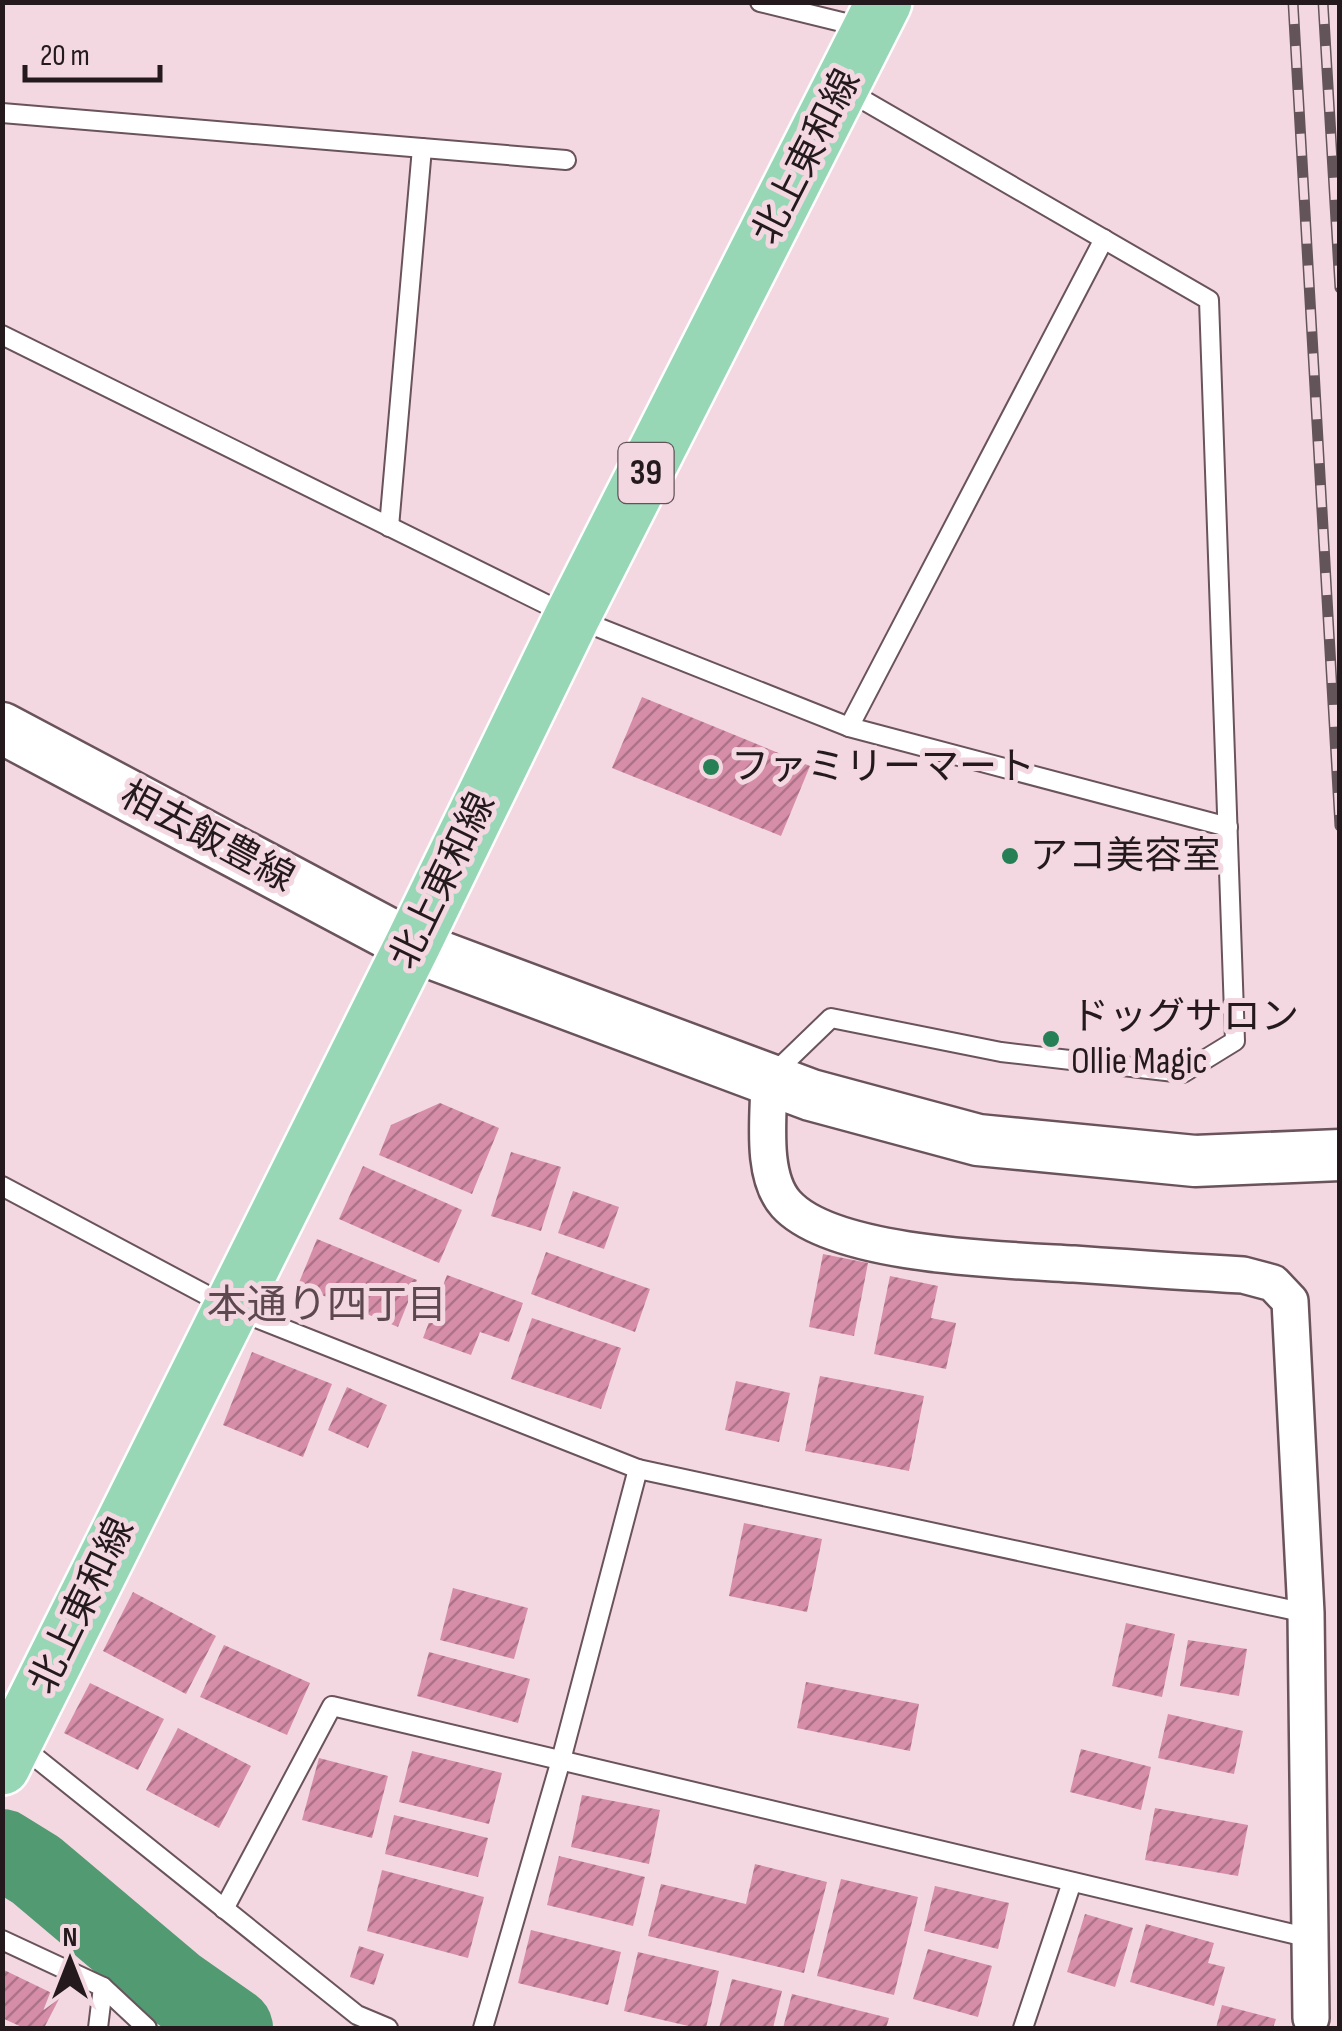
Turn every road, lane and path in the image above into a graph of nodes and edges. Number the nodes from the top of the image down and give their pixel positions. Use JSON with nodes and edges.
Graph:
{"nodes":[{"id":1,"x":760,"y":2,"type":"edge"},
{"id":2,"x":878,"y":16,"type":"edge"},
{"id":3,"x":842,"y":88,"type":"junction"},
{"id":4,"x":2,"y":112,"type":"edge"},
{"id":5,"x":422,"y":148,"type":"junction"},
{"id":6,"x":566,"y":160,"type":"dead end"},
{"id":7,"x":1104,"y":239,"type":"junction"},
{"id":8,"x":2,"y":335,"type":"edge"},
{"id":9,"x":390,"y":526,"type":"junction"},
{"id":10,"x":572,"y":617,"type":"junction"},
{"id":11,"x":850,"y":727,"type":"junction"},
{"id":12,"x":2,"y":728,"type":"edge"},
{"id":13,"x":1228,"y":827,"type":"junction"},
{"id":14,"x":412,"y":946,"type":"junction"},
{"id":15,"x":770,"y":1078,"type":"junction"},
{"id":16,"x":1340,"y":1155,"type":"edge"},
{"id":17,"x":2,"y":1186,"type":"edge"},
{"id":18,"x":231,"y":1308,"type":"junction"},
{"id":19,"x":638,"y":1468,"type":"junction"},
{"id":20,"x":1306,"y":1613,"type":"junction"},
{"id":21,"x":8,"y":1757,"type":"edge"},
{"id":22,"x":561,"y":1760,"type":"junction"},
{"id":23,"x":1072,"y":1882,"type":"junction"},
{"id":24,"x":224,"y":1909,"type":"junction"},
{"id":25,"x":1310,"y":1938,"type":"junction"},
{"id":26,"x":2,"y":1940,"type":"edge"},
{"id":27,"x":103,"y":1987,"type":"junction"},
{"id":28,"x":1309,"y":2023,"type":"edge"},
{"id":29,"x":98,"y":2028,"type":"edge"},
{"id":30,"x":147,"y":2028,"type":"edge"},
{"id":31,"x":388,"y":2028,"type":"edge"},
{"id":32,"x":483,"y":2028,"type":"edge"},
{"id":33,"x":1023,"y":2028,"type":"edge"}],
"edges":[{"from":1,"to":2,"type":"lane"},
{"from":2,"to":3,"type":"main road","name":"北上東和線","number":"39"},
{"from":3,"to":7,"type":"lane"},
{"from":3,"to":10,"type":"main road","name":"北上東和線","number":"39"},
{"from":4,"to":5,"type":"lane"},
{"from":5,"to":6,"type":"lane"},
{"from":5,"to":9,"type":"lane"},
{"from":7,"to":11,"type":"lane"},
{"from":7,"to":13,"type":"lane"},
{"from":8,"to":9,"type":"lane"},
{"from":9,"to":10,"type":"lane"},
{"from":10,"to":11,"type":"lane"},
{"from":10,"to":14,"type":"main road","name":"北上東和線","number":"39"},
{"from":11,"to":13,"type":"lane"},
{"from":12,"to":14,"type":"street","name":"相去飯豊線"},
{"from":13,"to":15,"type":"lane"},
{"from":14,"to":15,"type":"street","name":"相去飯豊線"},
{"from":14,"to":18,"type":"main road","name":"北上東和線","number":"39"},
{"from":15,"to":16,"type":"street","name":"相去飯豊線"},
{"from":15,"to":20,"type":"street"},
{"from":17,"to":18,"type":"lane"},
{"from":18,"to":19,"type":"lane"},
{"from":18,"to":21,"type":"main road","name":"北上東和線","number":"39"},
{"from":19,"to":20,"type":"lane"},
{"from":19,"to":22,"type":"lane"},
{"from":20,"to":25,"type":"street"},
{"from":21,"to":24,"type":"lane"},
{"from":22,"to":23,"type":"lane"},
{"from":22,"to":24,"type":"lane"},
{"from":22,"to":32,"type":"lane"},
{"from":23,"to":25,"type":"lane"},
{"from":23,"to":33,"type":"lane"},
{"from":24,"to":31,"type":"lane"},
{"from":25,"to":28,"type":"street"},
{"from":26,"to":27,"type":"lane"},
{"from":27,"to":29,"type":"lane"},
{"from":27,"to":30,"type":"lane"}]}
